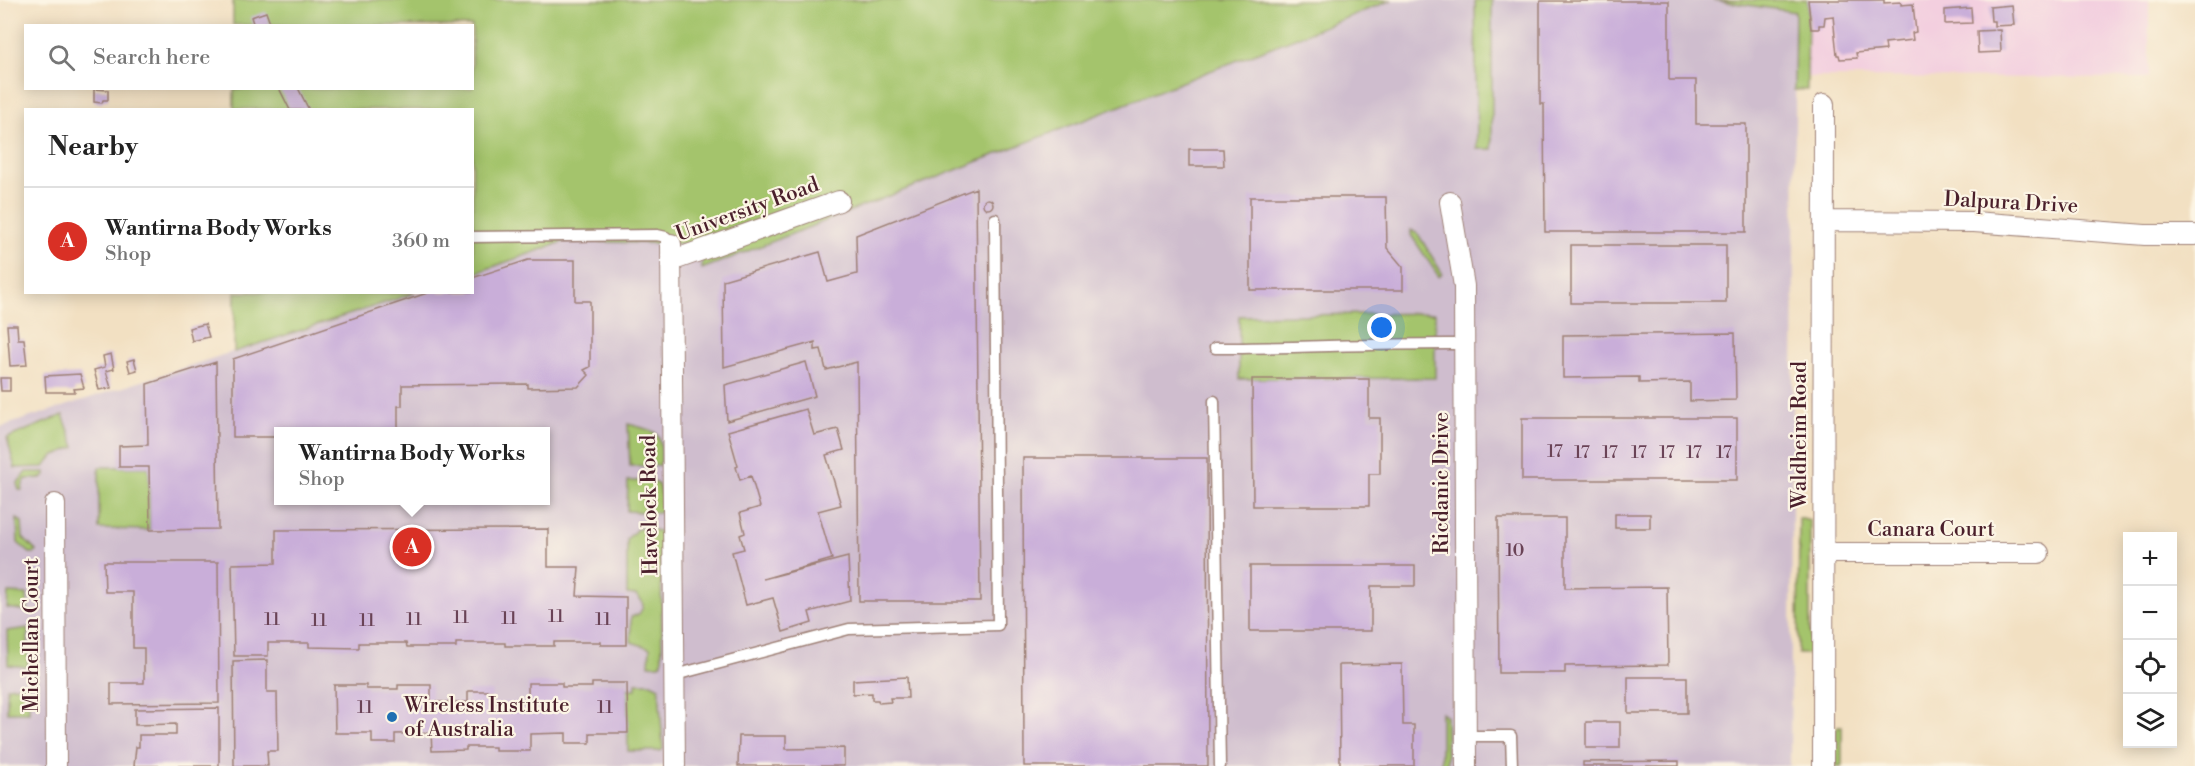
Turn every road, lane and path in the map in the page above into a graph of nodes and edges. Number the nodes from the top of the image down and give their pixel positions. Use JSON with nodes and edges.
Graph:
{"nodes":[{"id":1,"x":1824,"y":104,"type":"dead end"},
{"id":2,"x":839,"y":201,"type":"dead end"},
{"id":3,"x":1450,"y":201,"type":"dead end"},
{"id":4,"x":995,"y":219,"type":"dead end"},
{"id":5,"x":1825,"y":221,"type":"junction"},
{"id":6,"x":2195,"y":235,"type":"edge"},
{"id":7,"x":474,"y":237,"type":"edge"},
{"id":8,"x":671,"y":253,"type":"junction"},
{"id":9,"x":1464,"y":344,"type":"junction"},
{"id":10,"x":1215,"y":348,"type":"dead end"},
{"id":11,"x":1214,"y":401,"type":"dead end"},
{"id":12,"x":55,"y":504,"type":"dead end"},
{"id":13,"x":1823,"y":553,"type":"junction"},
{"id":14,"x":2039,"y":553,"type":"dead end"},
{"id":15,"x":675,"y":675,"type":"junction"},
{"id":16,"x":1466,"y":736,"type":"junction"},
{"id":17,"x":56,"y":766,"type":"edge"},
{"id":18,"x":675,"y":766,"type":"edge"},
{"id":19,"x":1220,"y":766,"type":"edge"},
{"id":20,"x":1466,"y":766,"type":"edge"},
{"id":21,"x":1512,"y":766,"type":"edge"},
{"id":22,"x":1822,"y":766,"type":"edge"}],
"edges":[{"from":1,"to":5,"type":"street","name":"Waldheim Road"},
{"from":2,"to":8,"type":"street","name":"University Road"},
{"from":3,"to":9,"type":"street","name":"Ricdanic Drive"},
{"from":4,"to":15,"type":"lane"},
{"from":5,"to":6,"type":"street","name":"Dalpura Drive"},
{"from":5,"to":13,"type":"street","name":"Waldheim Road"},
{"from":7,"to":8,"type":"lane"},
{"from":8,"to":15,"type":"street","name":"Havelock Road"},
{"from":9,"to":10,"type":"lane"},
{"from":9,"to":16,"type":"street","name":"Ricdanic Drive"},
{"from":11,"to":19,"type":"lane"},
{"from":12,"to":17,"type":"street","name":"Michellan Court"},
{"from":13,"to":14,"type":"street","name":"Canara Court"},
{"from":13,"to":22,"type":"street","name":"Waldheim Road"},
{"from":15,"to":18,"type":"street","name":"Havelock Road"},
{"from":16,"to":20,"type":"street","name":"Ricdanic Drive"},
{"from":16,"to":21,"type":"lane"}]}
